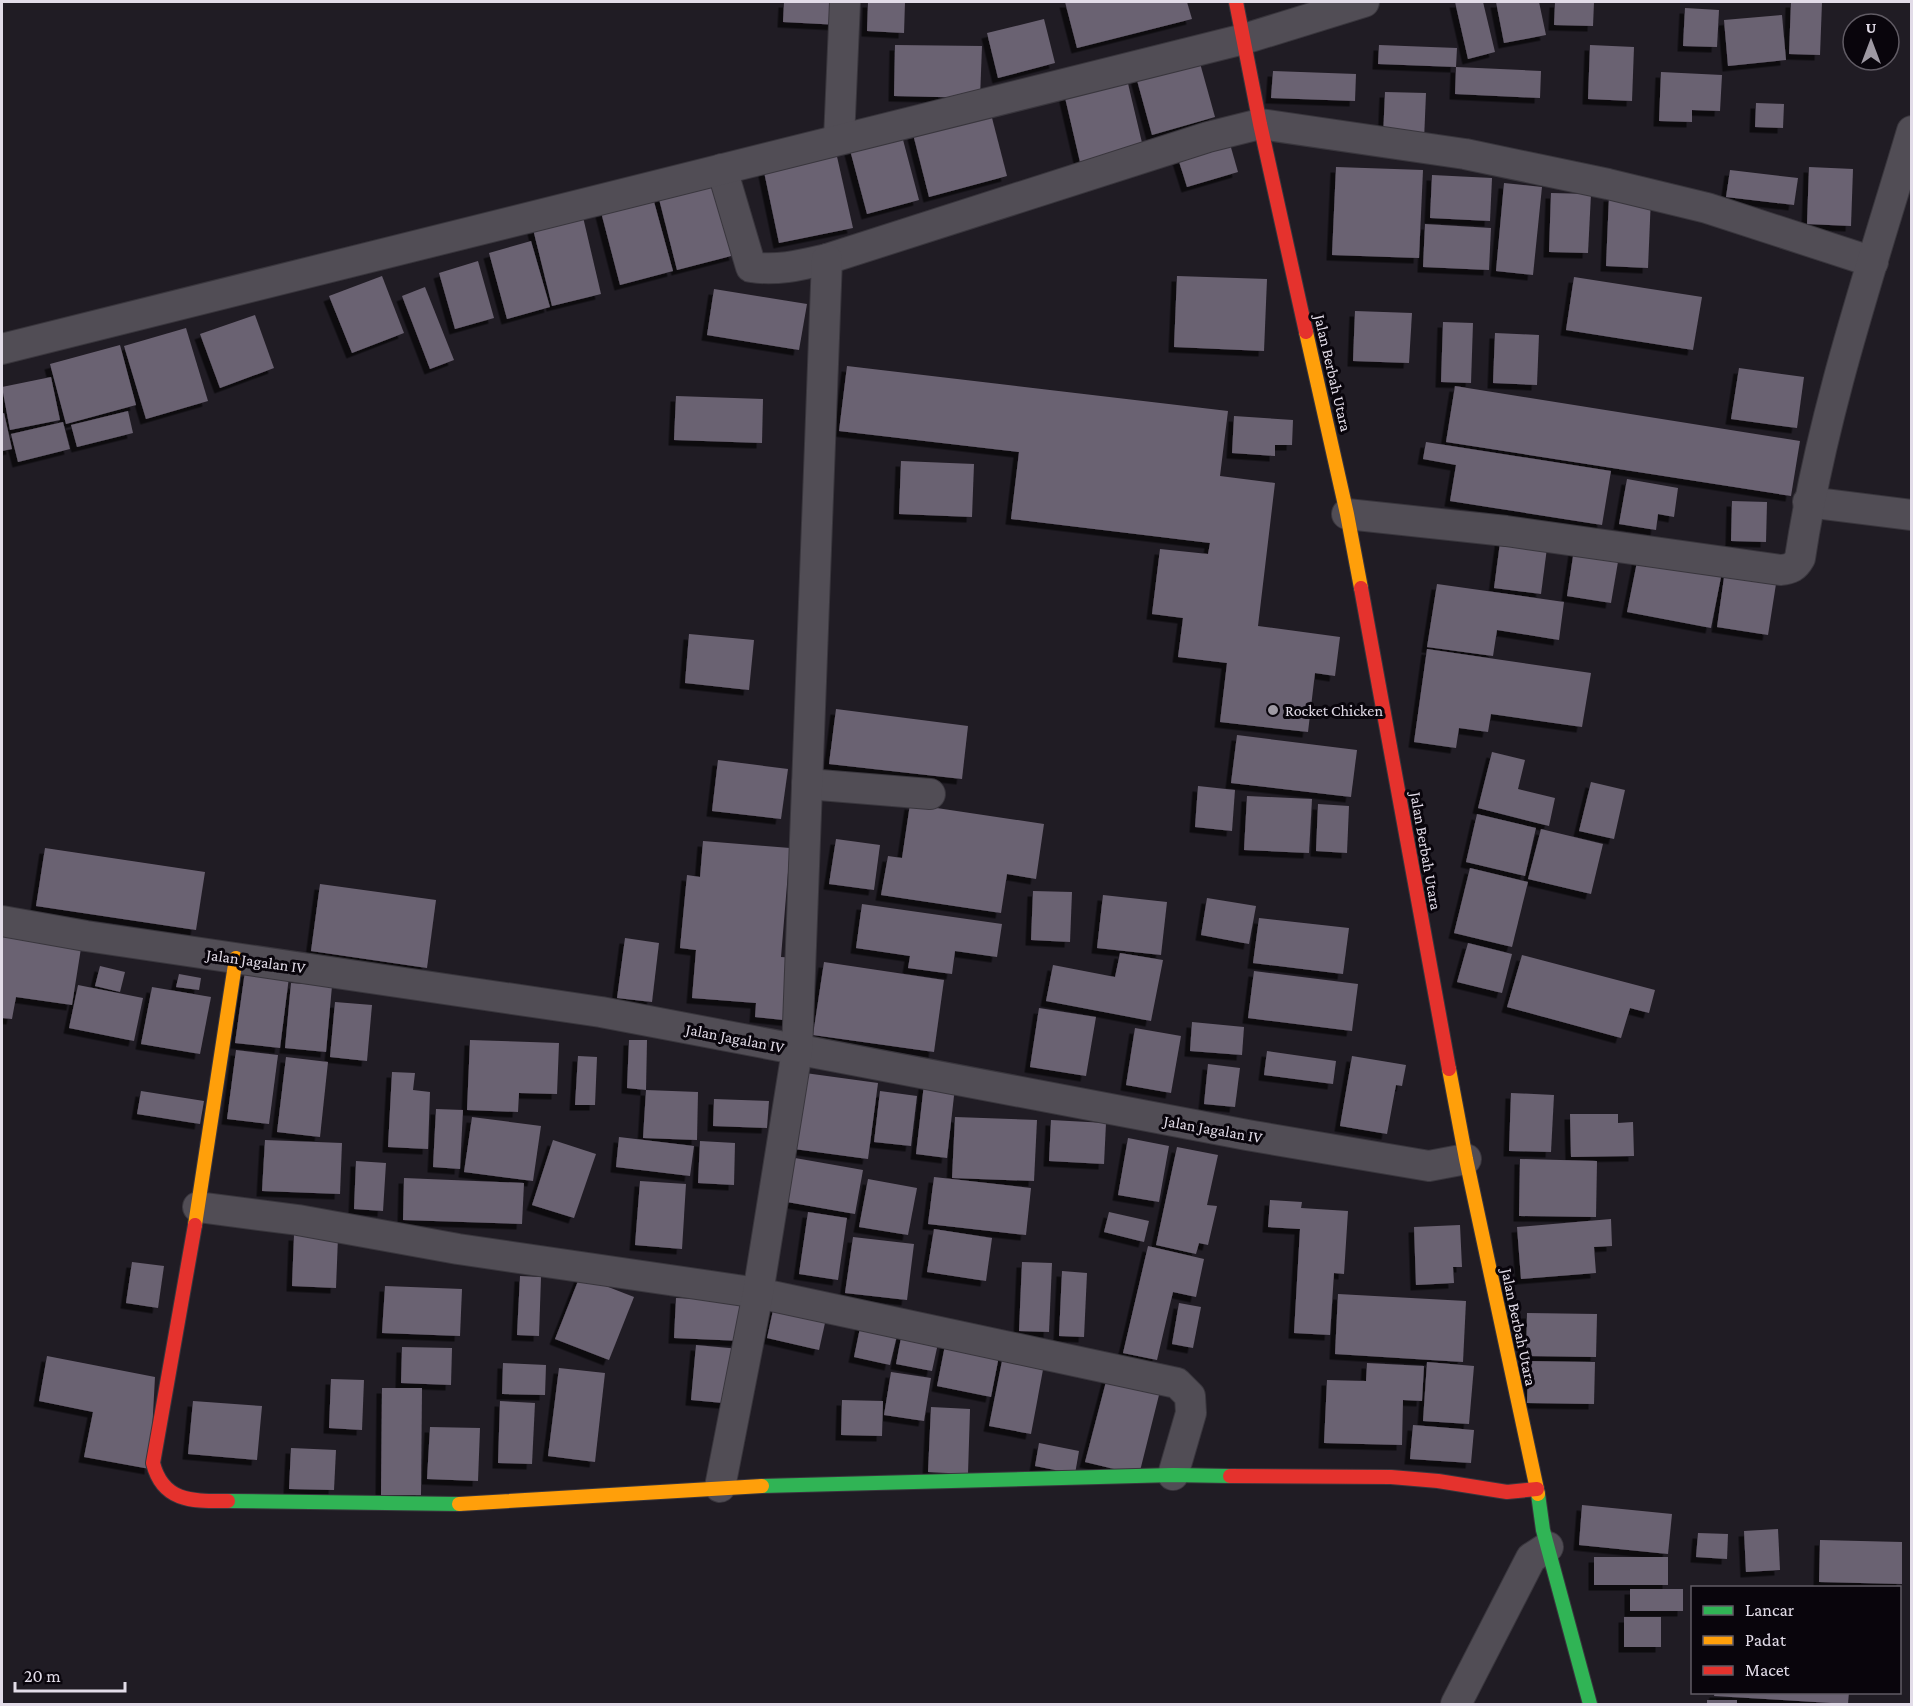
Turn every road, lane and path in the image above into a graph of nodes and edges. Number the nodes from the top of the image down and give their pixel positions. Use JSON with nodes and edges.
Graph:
{"nodes":[{"id":1,"x":845,"y":2,"type":"edge"},
{"id":2,"x":1236,"y":2,"type":"edge"},
{"id":3,"x":1364,"y":2,"type":"edge"},
{"id":4,"x":1244,"y":39,"type":"junction"},
{"id":5,"x":1260,"y":124,"type":"junction"},
{"id":6,"x":1911,"y":131,"type":"edge"},
{"id":7,"x":839,"y":139,"type":"junction"},
{"id":8,"x":722,"y":168,"type":"junction"},
{"id":9,"x":827,"y":259,"type":"junction"},
{"id":10,"x":1873,"y":262,"type":"junction"},
{"id":11,"x":2,"y":349,"type":"edge"},
{"id":12,"x":1808,"y":502,"type":"junction"},
{"id":13,"x":1347,"y":514,"type":"junction"},
{"id":14,"x":1911,"y":515,"type":"edge"},
{"id":15,"x":807,"y":784,"type":"junction"},
{"id":16,"x":930,"y":794,"type":"dead end"},
{"id":17,"x":2,"y":921,"type":"edge"},
{"id":18,"x":236,"y":958,"type":"junction"},
{"id":19,"x":797,"y":1051,"type":"junction"},
{"id":20,"x":1467,"y":1160,"type":"junction"},
{"id":21,"x":198,"y":1207,"type":"junction"},
{"id":22,"x":758,"y":1293,"type":"junction"},
{"id":23,"x":1173,"y":1475,"type":"junction"},
{"id":24,"x":720,"y":1487,"type":"junction"},
{"id":25,"x":1537,"y":1489,"type":"junction"},
{"id":26,"x":1548,"y":1547,"type":"junction"},
{"id":27,"x":1456,"y":1704,"type":"edge"},
{"id":28,"x":1590,"y":1704,"type":"edge"}],
"edges":[{"from":1,"to":7,"type":"street"},
{"from":2,"to":4,"type":"street","name":"Jalan Berbah Utara"},
{"from":3,"to":4,"type":"street"},
{"from":4,"to":5,"type":"street","name":"Jalan Berbah Utara"},
{"from":4,"to":7,"type":"street"},
{"from":5,"to":9,"type":"street"},
{"from":5,"to":10,"type":"street"},
{"from":5,"to":13,"type":"street","name":"Jalan Berbah Utara"},
{"from":6,"to":10,"type":"street"},
{"from":7,"to":8,"type":"street"},
{"from":8,"to":9,"type":"street"},
{"from":8,"to":11,"type":"street"},
{"from":9,"to":15,"type":"street"},
{"from":10,"to":12,"type":"street"},
{"from":12,"to":13,"type":"street"},
{"from":12,"to":14,"type":"street"},
{"from":13,"to":20,"type":"street","name":"Jalan Berbah Utara"},
{"from":15,"to":16,"type":"street"},
{"from":15,"to":19,"type":"street"},
{"from":17,"to":18,"type":"street","name":"Jalan Jagalan IV"},
{"from":18,"to":19,"type":"street","name":"Jalan Jagalan IV"},
{"from":18,"to":21,"type":"street"},
{"from":19,"to":20,"type":"street","name":"Jalan Jagalan IV"},
{"from":19,"to":22,"type":"street"},
{"from":20,"to":25,"type":"street","name":"Jalan Berbah Utara"},
{"from":21,"to":22,"type":"street"},
{"from":21,"to":24,"type":"street"},
{"from":22,"to":23,"type":"street"},
{"from":22,"to":24,"type":"street"},
{"from":23,"to":24,"type":"street"},
{"from":23,"to":25,"type":"street"},
{"from":25,"to":26,"type":"street","name":"Jalan Berbah Utara"},
{"from":26,"to":27,"type":"street"},
{"from":26,"to":28,"type":"street","name":"Jalan Berbah Utara"}]}
